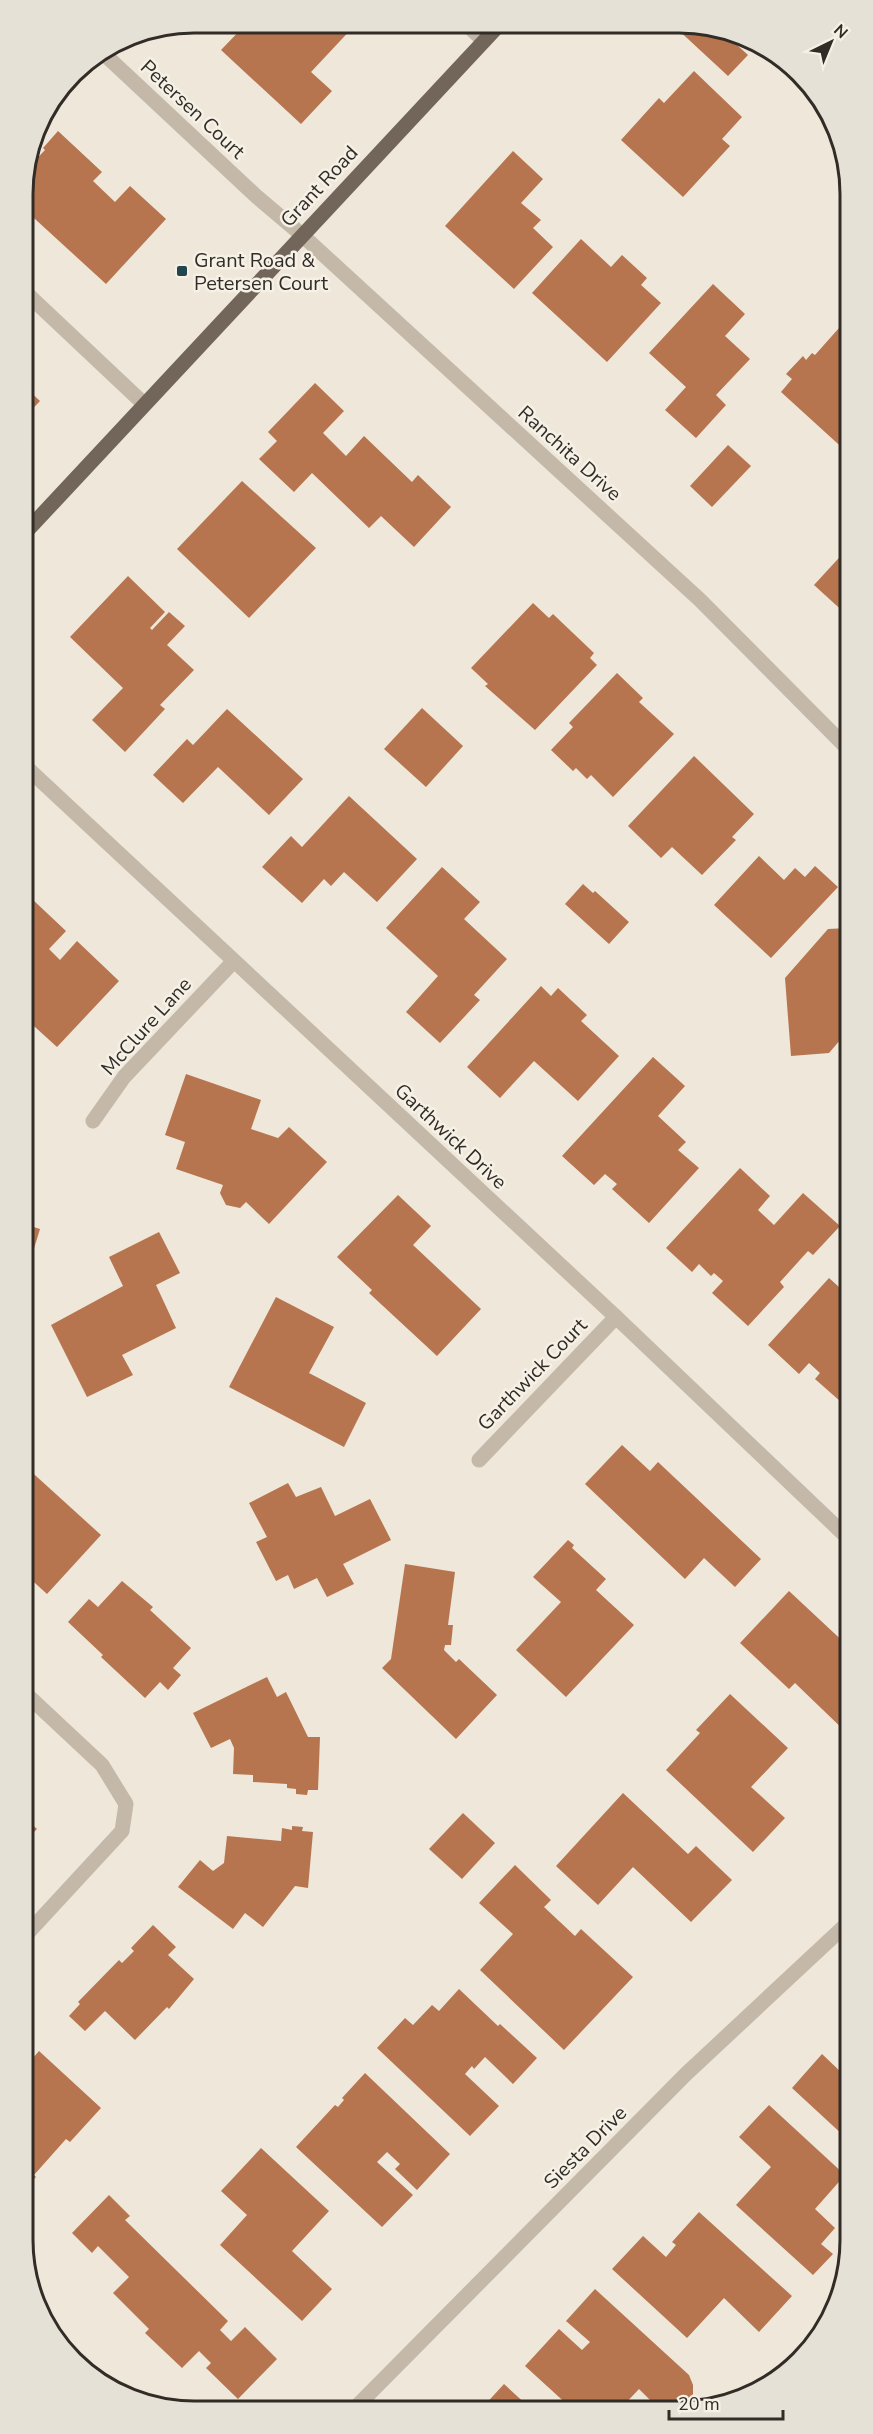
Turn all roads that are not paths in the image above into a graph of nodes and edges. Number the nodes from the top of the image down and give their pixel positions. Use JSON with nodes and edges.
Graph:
{"nodes":[{"id":1,"x":476,"y":33,"type":"edge"},
{"id":2,"x":491,"y":33,"type":"edge"},
{"id":3,"x":484,"y":40,"type":"junction"},
{"id":4,"x":108,"y":58,"type":"edge"},
{"id":5,"x":256,"y":196,"type":"joint"},
{"id":6,"x":302,"y":235,"type":"junction"},
{"id":7,"x":33,"y":299,"type":"edge"},
{"id":8,"x":144,"y":404,"type":"junction"},
{"id":9,"x":33,"y":524,"type":"edge"},
{"id":10,"x":840,"y":741,"type":"edge"},
{"id":11,"x":33,"y":773,"type":"edge"},
{"id":12,"x":233,"y":962,"type":"junction"},
{"id":13,"x":93,"y":1121,"type":"dead end"},
{"id":14,"x":616,"y":1317,"type":"junction"},
{"id":15,"x":479,"y":1460,"type":"dead end"},
{"id":16,"x":840,"y":1530,"type":"edge"},
{"id":17,"x":33,"y":1700,"type":"edge"},
{"id":18,"x":33,"y":1927,"type":"edge"},
{"id":19,"x":840,"y":1930,"type":"edge"},
{"id":20,"x":362,"y":2401,"type":"edge"}],
"edges":[{"from":1,"to":3,"type":"street"},
{"from":2,"to":3,"type":"main road","name":"Grant Road"},
{"from":3,"to":6,"type":"main road","name":"Grant Road"},
{"from":4,"to":5,"type":"street","name":"Petersen Court"},
{"from":5,"to":6,"type":"street","name":"Ranchita Drive"},
{"from":6,"to":8,"type":"main road","name":"Grant Road"},
{"from":6,"to":10,"type":"street","name":"Ranchita Drive"},
{"from":7,"to":8,"type":"street"},
{"from":8,"to":9,"type":"main road","name":"Grant Road"},
{"from":11,"to":12,"type":"street","name":"Garthwick Drive"},
{"from":12,"to":13,"type":"street","name":"McClure Lane"},
{"from":12,"to":14,"type":"street","name":"Garthwick Drive"},
{"from":14,"to":15,"type":"street","name":"Garthwick Court"},
{"from":14,"to":16,"type":"street","name":"Garthwick Drive"},
{"from":17,"to":18,"type":"street"},
{"from":19,"to":20,"type":"street","name":"Siesta Drive"}]}
